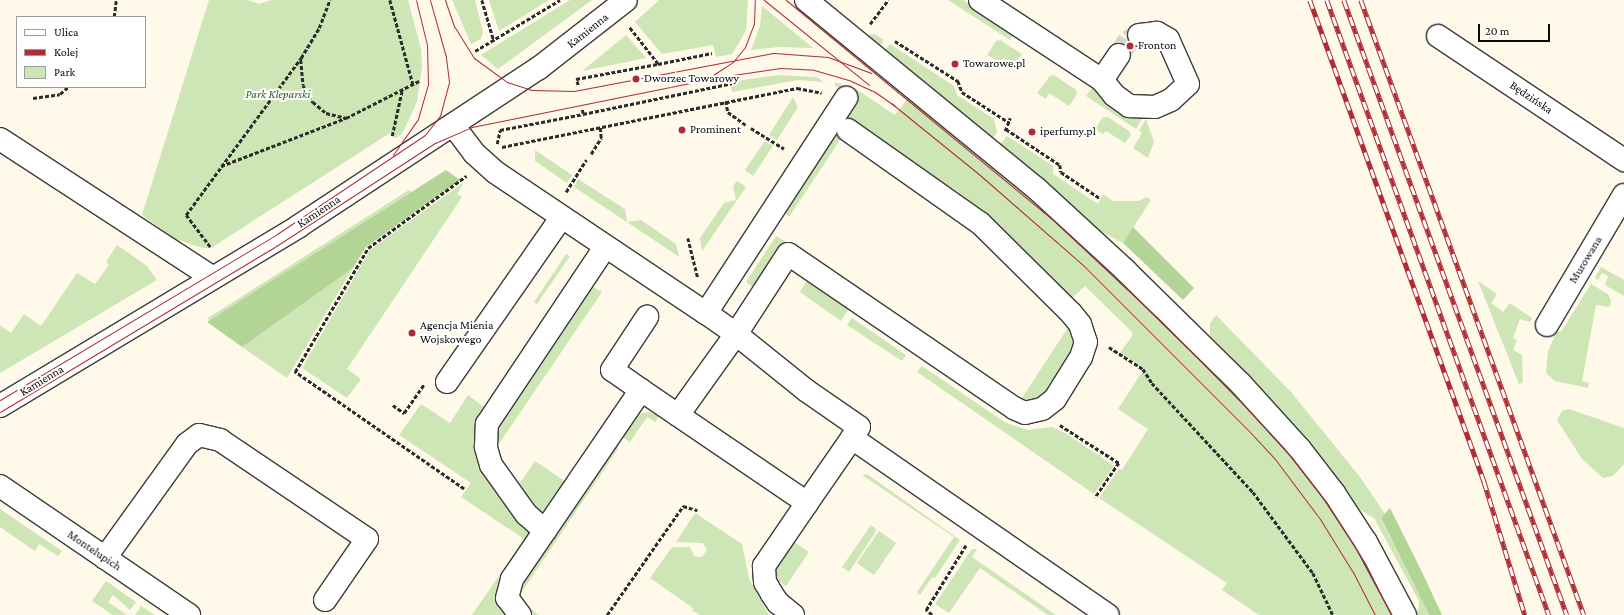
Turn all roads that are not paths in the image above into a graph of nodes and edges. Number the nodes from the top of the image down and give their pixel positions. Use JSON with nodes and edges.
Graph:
{"nodes":[{"id":1,"x":626,"y":0,"type":"edge"},
{"id":2,"x":806,"y":0,"type":"edge"},
{"id":3,"x":980,"y":0,"type":"edge"},
{"id":4,"x":1139,"y":35,"type":"tunnel mouth"},
{"id":5,"x":1438,"y":36,"type":"dead end"},
{"id":6,"x":1119,"y":55,"type":"tunnel mouth"},
{"id":7,"x":1102,"y":80,"type":"junction"},
{"id":8,"x":844,"y":100,"type":"road end"},
{"id":9,"x":453,"y":125,"type":"junction"},
{"id":10,"x":848,"y":130,"type":"dead end"},
{"id":11,"x":0,"y":139,"type":"edge"},
{"id":12,"x":1624,"y":160,"type":"edge"},
{"id":13,"x":1624,"y":195,"type":"edge"},
{"id":14,"x":561,"y":218,"type":"junction"},
{"id":15,"x":605,"y":247,"type":"junction"},
{"id":16,"x":213,"y":278,"type":"junction"},
{"id":17,"x":706,"y":313,"type":"junction"},
{"id":18,"x":647,"y":317,"type":"dead end"},
{"id":19,"x":1547,"y":325,"type":"dead end"},
{"id":20,"x":736,"y":334,"type":"junction"},
{"id":21,"x":447,"y":382,"type":"road end"},
{"id":22,"x":641,"y":390,"type":"junction"},
{"id":23,"x":0,"y":406,"type":"edge"},
{"id":24,"x":678,"y":415,"type":"junction"},
{"id":25,"x":852,"y":438,"type":"junction"},
{"id":26,"x":0,"y":486,"type":"edge"},
{"id":27,"x":807,"y":503,"type":"junction"},
{"id":28,"x":544,"y":531,"type":"junction"},
{"id":29,"x":105,"y":558,"type":"junction"},
{"id":30,"x":325,"y":600,"type":"dead end"},
{"id":31,"x":189,"y":615,"type":"edge"},
{"id":32,"x":520,"y":615,"type":"edge"},
{"id":33,"x":793,"y":615,"type":"edge"},
{"id":34,"x":1108,"y":615,"type":"edge"},
{"id":35,"x":1405,"y":615,"type":"edge"}],
"edges":[{"from":1,"to":9,"type":"street","name":"Kamienna"},
{"from":2,"to":35,"type":"street"},
{"from":3,"to":7,"type":"street"},
{"from":4,"to":7,"type":"street"},
{"from":5,"to":12,"type":"street","name":"Będzińska"},
{"from":6,"to":7,"type":"street"},
{"from":8,"to":17,"type":"street"},
{"from":9,"to":14,"type":"street"},
{"from":9,"to":16,"type":"street","name":"Kamienna"},
{"from":10,"to":20,"type":"street"},
{"from":11,"to":16,"type":"street"},
{"from":13,"to":19,"type":"street","name":"Murowana"},
{"from":14,"to":15,"type":"street"},
{"from":14,"to":21,"type":"street"},
{"from":15,"to":17,"type":"street"},
{"from":15,"to":28,"type":"street"},
{"from":16,"to":23,"type":"street","name":"Kamienna"},
{"from":17,"to":20,"type":"street"},
{"from":18,"to":22,"type":"street"},
{"from":20,"to":24,"type":"street"},
{"from":20,"to":25,"type":"street"},
{"from":22,"to":24,"type":"street"},
{"from":22,"to":28,"type":"street"},
{"from":24,"to":27,"type":"street"},
{"from":25,"to":27,"type":"street"},
{"from":25,"to":34,"type":"street"},
{"from":26,"to":29,"type":"street","name":"Montelupich"},
{"from":27,"to":33,"type":"street"},
{"from":28,"to":32,"type":"street"},
{"from":29,"to":30,"type":"street"},
{"from":29,"to":31,"type":"street","name":"Montelupich"}]}
